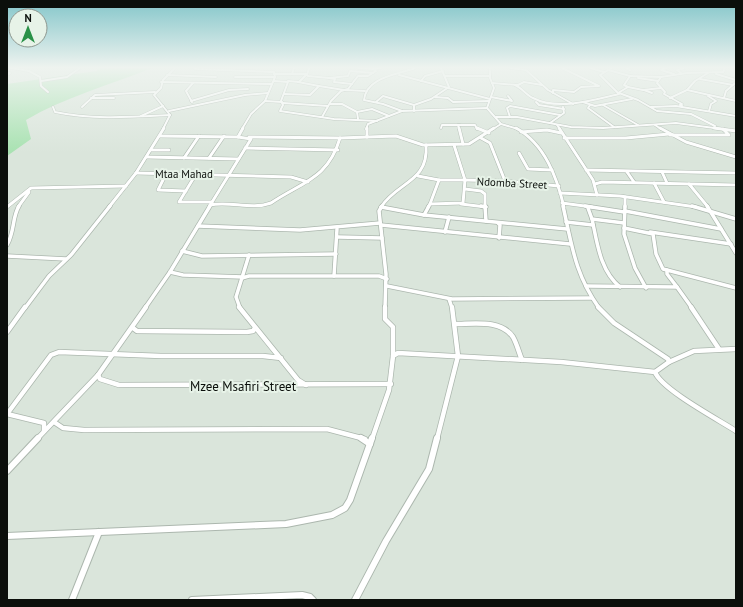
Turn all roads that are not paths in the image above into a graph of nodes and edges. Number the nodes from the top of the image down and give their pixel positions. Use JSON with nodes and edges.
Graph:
{"nodes":[{"id":1,"x":155,"y":96,"type":"edge"},
{"id":2,"x":189,"y":96,"type":"edge"},
{"id":3,"x":208,"y":96,"type":"edge"},
{"id":4,"x":240,"y":96,"type":"edge"},
{"id":5,"x":267,"y":96,"type":"edge"},
{"id":6,"x":284,"y":96,"type":"edge"},
{"id":7,"x":336,"y":96,"type":"edge"},
{"id":8,"x":364,"y":96,"type":"edge"},
{"id":9,"x":382,"y":96,"type":"edge"},
{"id":10,"x":384,"y":96,"type":"edge"},
{"id":11,"x":436,"y":96,"type":"edge"},
{"id":12,"x":438,"y":96,"type":"edge"},
{"id":13,"x":481,"y":96,"type":"edge"},
{"id":14,"x":508,"y":96,"type":"dead end"},
{"id":15,"x":531,"y":96,"type":"edge"},
{"id":16,"x":560,"y":96,"type":"edge"},
{"id":17,"x":605,"y":96,"type":"edge"},
{"id":18,"x":629,"y":96,"type":"edge"},
{"id":19,"x":667,"y":96,"type":"edge"},
{"id":20,"x":674,"y":96,"type":"edge"},
{"id":21,"x":709,"y":96,"type":"edge"},
{"id":22,"x":716,"y":96,"type":"edge"},
{"id":23,"x":91,"y":98,"type":"joint"},
{"id":24,"x":102,"y":98,"type":"junction"},
{"id":25,"x":114,"y":98,"type":"dead end"},
{"id":26,"x":634,"y":98,"type":"junction"},
{"id":27,"x":670,"y":98,"type":"junction"},
{"id":28,"x":724,"y":98,"type":"joint"},
{"id":29,"x":490,"y":99,"type":"junction"},
{"id":30,"x":98,"y":101,"type":"dead end"},
{"id":31,"x":192,"y":101,"type":"junction"},
{"id":32,"x":265,"y":101,"type":"junction"},
{"id":33,"x":736,"y":101,"type":"edge"},
{"id":34,"x":283,"y":102,"type":"junction"},
{"id":35,"x":376,"y":102,"type":"junction"},
{"id":36,"x":536,"y":102,"type":"dead end"},
{"id":37,"x":582,"y":102,"type":"junction"},
{"id":38,"x":574,"y":103,"type":"junction"},
{"id":39,"x":563,"y":104,"type":"junction"},
{"id":40,"x":329,"y":105,"type":"junction"},
{"id":41,"x":414,"y":105,"type":"junction"},
{"id":42,"x":590,"y":105,"type":"junction"},
{"id":43,"x":603,"y":105,"type":"junction"},
{"id":44,"x":680,"y":105,"type":"junction"},
{"id":45,"x":163,"y":106,"type":"junction"},
{"id":46,"x":196,"y":106,"type":"junction"},
{"id":47,"x":650,"y":106,"type":"junction"},
{"id":48,"x":675,"y":106,"type":"junction"},
{"id":49,"x":53,"y":107,"type":"dead end"},
{"id":50,"x":82,"y":107,"type":"dead end"},
{"id":51,"x":684,"y":107,"type":"junction"},
{"id":52,"x":487,"y":108,"type":"junction"},
{"id":53,"x":564,"y":109,"type":"junction"},
{"id":54,"x":414,"y":110,"type":"junction"},
{"id":55,"x":169,"y":111,"type":"junction"},
{"id":56,"x":402,"y":111,"type":"junction"},
{"id":57,"x":709,"y":111,"type":"junction"},
{"id":58,"x":357,"y":112,"type":"junction"},
{"id":59,"x":691,"y":114,"type":"junction"},
{"id":60,"x":170,"y":115,"type":"junction"},
{"id":61,"x":560,"y":115,"type":"junction"},
{"id":62,"x":140,"y":116,"type":"junction"},
{"id":63,"x":389,"y":116,"type":"junction"},
{"id":64,"x":510,"y":116,"type":"junction"},
{"id":65,"x":736,"y":116,"type":"edge"},
{"id":66,"x":322,"y":117,"type":"junction"},
{"id":67,"x":496,"y":117,"type":"junction"},
{"id":68,"x":358,"y":119,"type":"junction"},
{"id":69,"x":377,"y":121,"type":"junction"},
{"id":70,"x":550,"y":123,"type":"junction"},
{"id":71,"x":501,"y":124,"type":"junction"},
{"id":72,"x":657,"y":124,"type":"junction"},
{"id":73,"x":460,"y":125,"type":"junction"},
{"id":74,"x":557,"y":125,"type":"junction"},
{"id":75,"x":638,"y":125,"type":"junction"},
{"id":76,"x":614,"y":127,"type":"junction"},
{"id":77,"x":715,"y":127,"type":"junction"},
{"id":78,"x":441,"y":128,"type":"dead end"},
{"id":79,"x":723,"y":129,"type":"junction"},
{"id":80,"x":736,"y":131,"type":"edge"},
{"id":81,"x":366,"y":132,"type":"junction"},
{"id":82,"x":521,"y":132,"type":"junction"},
{"id":83,"x":489,"y":133,"type":"junction"},
{"id":84,"x":562,"y":133,"type":"junction"},
{"id":85,"x":669,"y":135,"type":"junction"},
{"id":86,"x":160,"y":136,"type":"junction"},
{"id":87,"x":199,"y":136,"type":"junction"},
{"id":88,"x":224,"y":136,"type":"junction"},
{"id":89,"x":238,"y":137,"type":"junction"},
{"id":90,"x":367,"y":137,"type":"junction"},
{"id":91,"x":252,"y":138,"type":"junction"},
{"id":92,"x":340,"y":138,"type":"junction"},
{"id":93,"x":357,"y":138,"type":"junction"},
{"id":94,"x":482,"y":138,"type":"junction"},
{"id":95,"x":564,"y":138,"type":"junction"},
{"id":96,"x":463,"y":144,"type":"junction"},
{"id":97,"x":426,"y":145,"type":"junction"},
{"id":98,"x":454,"y":145,"type":"junction"},
{"id":99,"x":245,"y":148,"type":"junction"},
{"id":100,"x":152,"y":150,"type":"junction"},
{"id":101,"x":169,"y":150,"type":"dead end"},
{"id":102,"x":338,"y":150,"type":"junction"},
{"id":103,"x":519,"y":153,"type":"dead end"},
{"id":104,"x":736,"y":157,"type":"edge"},
{"id":105,"x":147,"y":158,"type":"junction"},
{"id":106,"x":184,"y":158,"type":"junction"},
{"id":107,"x":209,"y":158,"type":"junction"},
{"id":108,"x":238,"y":158,"type":"junction"},
{"id":109,"x":552,"y":170,"type":"junction"},
{"id":110,"x":588,"y":171,"type":"junction"},
{"id":111,"x":627,"y":172,"type":"junction"},
{"id":112,"x":662,"y":172,"type":"junction"},
{"id":113,"x":736,"y":173,"type":"edge"},
{"id":114,"x":136,"y":174,"type":"junction"},
{"id":115,"x":166,"y":174,"type":"junction"},
{"id":116,"x":194,"y":174,"type":"junction"},
{"id":117,"x":229,"y":174,"type":"junction"},
{"id":118,"x":418,"y":176,"type":"junction"},
{"id":119,"x":438,"y":180,"type":"junction"},
{"id":120,"x":465,"y":180,"type":"junction"},
{"id":121,"x":506,"y":181,"type":"junction"},
{"id":122,"x":308,"y":182,"type":"junction"},
{"id":123,"x":595,"y":182,"type":"junction"},
{"id":124,"x":634,"y":182,"type":"junction"},
{"id":125,"x":654,"y":183,"type":"junction"},
{"id":126,"x":667,"y":183,"type":"junction"},
{"id":127,"x":689,"y":184,"type":"junction"},
{"id":128,"x":736,"y":185,"type":"edge"},
{"id":129,"x":126,"y":186,"type":"junction"},
{"id":130,"x":559,"y":186,"type":"junction"},
{"id":131,"x":35,"y":188,"type":"junction"},
{"id":132,"x":464,"y":189,"type":"junction"},
{"id":133,"x":186,"y":191,"type":"junction"},
{"id":134,"x":560,"y":193,"type":"junction"},
{"id":135,"x":597,"y":195,"type":"junction"},
{"id":136,"x":625,"y":197,"type":"junction"},
{"id":137,"x":664,"y":202,"type":"junction"},
{"id":138,"x":562,"y":203,"type":"junction"},
{"id":139,"x":212,"y":204,"type":"junction"},
{"id":140,"x":430,"y":204,"type":"junction"},
{"id":141,"x":461,"y":204,"type":"junction"},
{"id":142,"x":7,"y":207,"type":"edge"},
{"id":143,"x":381,"y":207,"type":"junction"},
{"id":144,"x":486,"y":207,"type":"junction"},
{"id":145,"x":588,"y":208,"type":"junction"},
{"id":146,"x":624,"y":212,"type":"junction"},
{"id":147,"x":712,"y":212,"type":"junction"},
{"id":148,"x":427,"y":214,"type":"junction"},
{"id":149,"x":449,"y":217,"type":"junction"},
{"id":150,"x":592,"y":219,"type":"junction"},
{"id":151,"x":736,"y":219,"type":"edge"},
{"id":152,"x":486,"y":221,"type":"junction"},
{"id":153,"x":566,"y":222,"type":"junction"},
{"id":154,"x":498,"y":223,"type":"junction"},
{"id":155,"x":624,"y":223,"type":"junction"},
{"id":156,"x":381,"y":224,"type":"junction"},
{"id":157,"x":347,"y":225,"type":"junction"},
{"id":158,"x":593,"y":225,"type":"junction"},
{"id":159,"x":328,"y":226,"type":"junction"},
{"id":160,"x":198,"y":227,"type":"junction"},
{"id":161,"x":624,"y":228,"type":"junction"},
{"id":162,"x":337,"y":229,"type":"junction"},
{"id":163,"x":567,"y":229,"type":"junction"},
{"id":164,"x":721,"y":229,"type":"junction"},
{"id":165,"x":445,"y":232,"type":"junction"},
{"id":166,"x":648,"y":232,"type":"junction"},
{"id":167,"x":338,"y":237,"type":"junction"},
{"id":168,"x":382,"y":238,"type":"junction"},
{"id":169,"x":499,"y":238,"type":"junction"},
{"id":170,"x":570,"y":244,"type":"junction"},
{"id":171,"x":731,"y":244,"type":"junction"},
{"id":172,"x":7,"y":245,"type":"edge"},
{"id":173,"x":182,"y":253,"type":"junction"},
{"id":174,"x":736,"y":253,"type":"edge"},
{"id":175,"x":336,"y":254,"type":"junction"},
{"id":176,"x":249,"y":255,"type":"junction"},
{"id":177,"x":7,"y":256,"type":"edge"},
{"id":178,"x":66,"y":259,"type":"junction"},
{"id":179,"x":667,"y":270,"type":"junction"},
{"id":180,"x":170,"y":272,"type":"junction"},
{"id":181,"x":334,"y":276,"type":"junction"},
{"id":182,"x":386,"y":276,"type":"junction"},
{"id":183,"x":243,"y":278,"type":"junction"},
{"id":184,"x":387,"y":286,"type":"junction"},
{"id":185,"x":586,"y":286,"type":"junction"},
{"id":186,"x":677,"y":287,"type":"junction"},
{"id":187,"x":621,"y":288,"type":"junction"},
{"id":188,"x":646,"y":288,"type":"junction"},
{"id":189,"x":736,"y":288,"type":"edge"},
{"id":190,"x":592,"y":298,"type":"junction"},
{"id":191,"x":449,"y":299,"type":"junction"},
{"id":192,"x":454,"y":324,"type":"junction"},
{"id":193,"x":133,"y":328,"type":"junction"},
{"id":194,"x":255,"y":328,"type":"junction"},
{"id":195,"x":137,"y":331,"type":"junction"},
{"id":196,"x":7,"y":332,"type":"edge"},
{"id":197,"x":128,"y":335,"type":"junction"},
{"id":198,"x":719,"y":349,"type":"junction"},
{"id":199,"x":736,"y":349,"type":"edge"},
{"id":200,"x":276,"y":352,"type":"junction"},
{"id":201,"x":114,"y":354,"type":"junction"},
{"id":202,"x":269,"y":356,"type":"junction"},
{"id":203,"x":393,"y":356,"type":"junction"},
{"id":204,"x":458,"y":356,"type":"junction"},
{"id":205,"x":281,"y":358,"type":"junction"},
{"id":206,"x":522,"y":360,"type":"junction"},
{"id":207,"x":669,"y":362,"type":"junction"},
{"id":208,"x":98,"y":375,"type":"junction"},
{"id":209,"x":656,"y":375,"type":"junction"},
{"id":210,"x":391,"y":384,"type":"junction"},
{"id":211,"x":306,"y":386,"type":"junction"},
{"id":212,"x":7,"y":414,"type":"edge"},
{"id":213,"x":55,"y":421,"type":"junction"},
{"id":214,"x":44,"y":423,"type":"junction"},
{"id":215,"x":736,"y":432,"type":"edge"},
{"id":216,"x":43,"y":434,"type":"junction"},
{"id":217,"x":372,"y":436,"type":"junction"},
{"id":218,"x":365,"y":439,"type":"junction"},
{"id":219,"x":370,"y":444,"type":"junction"},
{"id":220,"x":8,"y":468,"type":"edge"},
{"id":221,"x":99,"y":532,"type":"junction"},
{"id":222,"x":7,"y":536,"type":"edge"},
{"id":223,"x":286,"y":598,"type":"edge"},
{"id":224,"x":72,"y":600,"type":"edge"},
{"id":225,"x":192,"y":600,"type":"edge"},
{"id":226,"x":314,"y":600,"type":"edge"},
{"id":227,"x":354,"y":600,"type":"edge"}],
"edges":[{"from":1,"to":45,"type":"street"},
{"from":2,"to":31,"type":"street"},
{"from":3,"to":31,"type":"street"},
{"from":4,"to":46,"type":"street"},
{"from":5,"to":32,"type":"street"},
{"from":6,"to":34,"type":"street"},
{"from":7,"to":40,"type":"street"},
{"from":8,"to":35,"type":"street"},
{"from":9,"to":35,"type":"street"},
{"from":10,"to":41,"type":"street"},
{"from":11,"to":41,"type":"street"},
{"from":12,"to":29,"type":"street"},
{"from":13,"to":29,"type":"street"},
{"from":14,"to":29,"type":"street"},
{"from":15,"to":39,"type":"street"},
{"from":16,"to":38,"type":"street"},
{"from":17,"to":37,"type":"street"},
{"from":18,"to":26,"type":"street"},
{"from":19,"to":27,"type":"street"},
{"from":20,"to":27,"type":"street"},
{"from":21,"to":57,"type":"street"},
{"from":22,"to":28,"type":"street"},
{"from":23,"to":24,"type":"street"},
{"from":23,"to":50,"type":"street"},
{"from":24,"to":25,"type":"street"},
{"from":24,"to":30,"type":"street"},
{"from":26,"to":43,"type":"street"},
{"from":26,"to":47,"type":"street"},
{"from":27,"to":44,"type":"street"},
{"from":28,"to":33,"type":"street"},
{"from":29,"to":52,"type":"street"},
{"from":31,"to":46,"type":"street"},
{"from":32,"to":34,"type":"street"},
{"from":32,"to":89,"type":"street"},
{"from":34,"to":40,"type":"street"},
{"from":34,"to":66,"type":"street"},
{"from":35,"to":56,"type":"street"},
{"from":36,"to":53,"type":"street"},
{"from":37,"to":38,"type":"street"},
{"from":37,"to":42,"type":"street"},
{"from":38,"to":39,"type":"street"},
{"from":39,"to":53,"type":"street"},
{"from":40,"to":58,"type":"street"},
{"from":40,"to":66,"type":"street"},
{"from":41,"to":54,"type":"street"},
{"from":42,"to":43,"type":"street"},
{"from":42,"to":76,"type":"street"},
{"from":43,"to":75,"type":"street"},
{"from":44,"to":48,"type":"street"},
{"from":44,"to":51,"type":"street"},
{"from":45,"to":55,"type":"street"},
{"from":45,"to":62,"type":"street"},
{"from":46,"to":55,"type":"street"},
{"from":47,"to":48,"type":"street"},
{"from":47,"to":59,"type":"street"},
{"from":48,"to":51,"type":"street"},
{"from":49,"to":62,"type":"street"},
{"from":51,"to":57,"type":"street"},
{"from":51,"to":59,"type":"street"},
{"from":52,"to":54,"type":"street"},
{"from":52,"to":67,"type":"street"},
{"from":53,"to":61,"type":"street"},
{"from":54,"to":56,"type":"street"},
{"from":55,"to":60,"type":"street"},
{"from":56,"to":63,"type":"street"},
{"from":57,"to":65,"type":"street"},
{"from":58,"to":63,"type":"street"},
{"from":58,"to":68,"type":"street"},
{"from":59,"to":77,"type":"street"},
{"from":60,"to":62,"type":"street"},
{"from":60,"to":86,"type":"street"},
{"from":61,"to":64,"type":"street"},
{"from":61,"to":70,"type":"street"},
{"from":63,"to":69,"type":"street"},
{"from":64,"to":67,"type":"street"},
{"from":64,"to":70,"type":"street"},
{"from":66,"to":68,"type":"street"},
{"from":67,"to":71,"type":"street"},
{"from":68,"to":69,"type":"street"},
{"from":69,"to":81,"type":"street"},
{"from":70,"to":74,"type":"street"},
{"from":71,"to":82,"type":"street"},
{"from":71,"to":83,"type":"street"},
{"from":72,"to":75,"type":"street"},
{"from":72,"to":77,"type":"street"},
{"from":72,"to":85,"type":"street"},
{"from":73,"to":78,"type":"street"},
{"from":73,"to":83,"type":"street"},
{"from":73,"to":96,"type":"street"},
{"from":74,"to":76,"type":"street"},
{"from":74,"to":84,"type":"street"},
{"from":75,"to":76,"type":"street"},
{"from":77,"to":79,"type":"street"},
{"from":79,"to":80,"type":"street"},
{"from":79,"to":85,"type":"street"},
{"from":81,"to":90,"type":"street"},
{"from":81,"to":93,"type":"street"},
{"from":82,"to":84,"type":"street"},
{"from":82,"to":109,"type":"street"},
{"from":83,"to":94,"type":"street"},
{"from":84,"to":95,"type":"street"},
{"from":85,"to":95,"type":"street"},
{"from":85,"to":104,"type":"street"},
{"from":86,"to":87,"type":"street"},
{"from":86,"to":100,"type":"street"},
{"from":87,"to":88,"type":"street"},
{"from":87,"to":106,"type":"street"},
{"from":88,"to":89,"type":"street"},
{"from":88,"to":107,"type":"street"},
{"from":89,"to":91,"type":"street"},
{"from":90,"to":93,"type":"street"},
{"from":90,"to":97,"type":"street"},
{"from":91,"to":92,"type":"street"},
{"from":91,"to":99,"type":"street"},
{"from":92,"to":93,"type":"street"},
{"from":92,"to":102,"type":"street"},
{"from":94,"to":96,"type":"street"},
{"from":94,"to":121,"type":"street"},
{"from":95,"to":110,"type":"street"},
{"from":96,"to":98,"type":"street"},
{"from":97,"to":98,"type":"street"},
{"from":97,"to":118,"type":"street"},
{"from":98,"to":120,"type":"street"},
{"from":99,"to":102,"type":"street"},
{"from":99,"to":108,"type":"street"},
{"from":100,"to":101,"type":"street"},
{"from":100,"to":105,"type":"street"},
{"from":102,"to":122,"type":"street"},
{"from":103,"to":109,"type":"street"},
{"from":105,"to":106,"type":"street"},
{"from":105,"to":114,"type":"street"},
{"from":106,"to":107,"type":"street"},
{"from":107,"to":108,"type":"street"},
{"from":108,"to":117,"type":"street"},
{"from":109,"to":130,"type":"street"},
{"from":110,"to":111,"type":"street"},
{"from":110,"to":123,"type":"street"},
{"from":111,"to":112,"type":"street"},
{"from":111,"to":124,"type":"street"},
{"from":112,"to":113,"type":"street"},
{"from":112,"to":126,"type":"street"},
{"from":114,"to":115,"type":"street","name":"Mtaa Mahad"},
{"from":114,"to":129,"type":"street"},
{"from":115,"to":116,"type":"street","name":"Mtaa Mahad"},
{"from":115,"to":133,"type":"street"},
{"from":116,"to":117,"type":"street","name":"Mtaa Mahad"},
{"from":116,"to":133,"type":"street"},
{"from":117,"to":122,"type":"street","name":"Mtaa Mahad"},
{"from":117,"to":139,"type":"street"},
{"from":118,"to":119,"type":"street","name":"Ndomba Street"},
{"from":118,"to":143,"type":"street"},
{"from":119,"to":120,"type":"street","name":"Ndomba Street"},
{"from":119,"to":140,"type":"street"},
{"from":120,"to":121,"type":"street","name":"Ndomba Street"},
{"from":120,"to":132,"type":"street"},
{"from":121,"to":130,"type":"street","name":"Ndomba Street"},
{"from":122,"to":139,"type":"street"},
{"from":123,"to":124,"type":"street"},
{"from":123,"to":135,"type":"street"},
{"from":124,"to":125,"type":"street"},
{"from":125,"to":126,"type":"street"},
{"from":125,"to":137,"type":"street"},
{"from":126,"to":127,"type":"street"},
{"from":127,"to":128,"type":"street"},
{"from":127,"to":147,"type":"street"},
{"from":129,"to":131,"type":"street"},
{"from":129,"to":178,"type":"street"},
{"from":130,"to":134,"type":"street"},
{"from":131,"to":142,"type":"street"},
{"from":131,"to":172,"type":"street"},
{"from":132,"to":141,"type":"street"},
{"from":132,"to":144,"type":"street"},
{"from":133,"to":139,"type":"street"},
{"from":134,"to":135,"type":"street"},
{"from":134,"to":138,"type":"street"},
{"from":135,"to":136,"type":"street"},
{"from":136,"to":137,"type":"street"},
{"from":136,"to":146,"type":"street"},
{"from":137,"to":147,"type":"street"},
{"from":138,"to":145,"type":"street"},
{"from":138,"to":153,"type":"street"},
{"from":139,"to":160,"type":"street"},
{"from":140,"to":141,"type":"street"},
{"from":140,"to":148,"type":"street"},
{"from":141,"to":144,"type":"street"},
{"from":143,"to":148,"type":"street"},
{"from":143,"to":156,"type":"street"},
{"from":144,"to":152,"type":"street"},
{"from":145,"to":146,"type":"street"},
{"from":145,"to":150,"type":"street"},
{"from":146,"to":155,"type":"street"},
{"from":146,"to":164,"type":"street"},
{"from":147,"to":151,"type":"street"},
{"from":147,"to":164,"type":"street"},
{"from":148,"to":149,"type":"street"},
{"from":149,"to":152,"type":"street"},
{"from":149,"to":165,"type":"street"},
{"from":150,"to":155,"type":"street"},
{"from":150,"to":158,"type":"street"},
{"from":152,"to":154,"type":"street"},
{"from":153,"to":158,"type":"street"},
{"from":153,"to":163,"type":"street"},
{"from":154,"to":163,"type":"street"},
{"from":154,"to":169,"type":"street"},
{"from":155,"to":161,"type":"street"},
{"from":156,"to":157,"type":"street"},
{"from":156,"to":165,"type":"street"},
{"from":156,"to":168,"type":"street"},
{"from":157,"to":159,"type":"street"},
{"from":157,"to":162,"type":"street"},
{"from":158,"to":187,"type":"street"},
{"from":159,"to":160,"type":"street"},
{"from":159,"to":162,"type":"street"},
{"from":160,"to":173,"type":"street"},
{"from":161,"to":166,"type":"street"},
{"from":161,"to":188,"type":"street"},
{"from":162,"to":167,"type":"street"},
{"from":163,"to":170,"type":"street"},
{"from":164,"to":171,"type":"street"},
{"from":165,"to":169,"type":"street"},
{"from":166,"to":171,"type":"street"},
{"from":166,"to":179,"type":"street"},
{"from":167,"to":168,"type":"street"},
{"from":167,"to":175,"type":"street"},
{"from":168,"to":182,"type":"street"},
{"from":169,"to":170,"type":"street"},
{"from":170,"to":185,"type":"street"},
{"from":171,"to":174,"type":"street"},
{"from":173,"to":176,"type":"street"},
{"from":173,"to":180,"type":"street"},
{"from":175,"to":176,"type":"street"},
{"from":175,"to":181,"type":"street"},
{"from":176,"to":183,"type":"street"},
{"from":177,"to":178,"type":"street"},
{"from":178,"to":196,"type":"street"},
{"from":179,"to":186,"type":"street"},
{"from":179,"to":189,"type":"street"},
{"from":180,"to":183,"type":"street"},
{"from":180,"to":193,"type":"street"},
{"from":181,"to":182,"type":"street"},
{"from":181,"to":183,"type":"street"},
{"from":182,"to":184,"type":"street"},
{"from":183,"to":194,"type":"street"},
{"from":184,"to":191,"type":"street"},
{"from":184,"to":203,"type":"street"},
{"from":185,"to":187,"type":"street"},
{"from":185,"to":190,"type":"street"},
{"from":186,"to":188,"type":"street"},
{"from":186,"to":198,"type":"street"},
{"from":187,"to":188,"type":"street"},
{"from":190,"to":191,"type":"street"},
{"from":190,"to":207,"type":"street"},
{"from":191,"to":192,"type":"street"},
{"from":192,"to":204,"type":"street"},
{"from":192,"to":206,"type":"street"},
{"from":193,"to":195,"type":"street"},
{"from":193,"to":197,"type":"street"},
{"from":194,"to":195,"type":"street"},
{"from":194,"to":200,"type":"street"},
{"from":195,"to":197,"type":"street"},
{"from":197,"to":201,"type":"street"},
{"from":198,"to":199,"type":"street"},
{"from":198,"to":207,"type":"street"},
{"from":200,"to":202,"type":"street"},
{"from":200,"to":205,"type":"street"},
{"from":201,"to":202,"type":"street"},
{"from":201,"to":208,"type":"street"},
{"from":201,"to":212,"type":"street"},
{"from":202,"to":205,"type":"street"},
{"from":203,"to":204,"type":"street"},
{"from":203,"to":210,"type":"street"},
{"from":204,"to":206,"type":"street"},
{"from":204,"to":227,"type":"street"},
{"from":205,"to":211,"type":"street"},
{"from":206,"to":209,"type":"street"},
{"from":207,"to":209,"type":"street"},
{"from":208,"to":211,"type":"street","name":"Mzee Msafiri Street"},
{"from":208,"to":213,"type":"street"},
{"from":209,"to":215,"type":"street"},
{"from":210,"to":211,"type":"street","name":"Mzee Msafiri Street"},
{"from":210,"to":217,"type":"street"},
{"from":212,"to":214,"type":"street"},
{"from":213,"to":214,"type":"street"},
{"from":213,"to":216,"type":"street"},
{"from":213,"to":218,"type":"street"},
{"from":214,"to":216,"type":"street"},
{"from":216,"to":220,"type":"street"},
{"from":217,"to":218,"type":"street"},
{"from":217,"to":219,"type":"street"},
{"from":218,"to":219,"type":"street"},
{"from":219,"to":221,"type":"street"},
{"from":221,"to":222,"type":"street"},
{"from":221,"to":224,"type":"street"},
{"from":223,"to":225,"type":"street"},
{"from":223,"to":226,"type":"street"}]}
